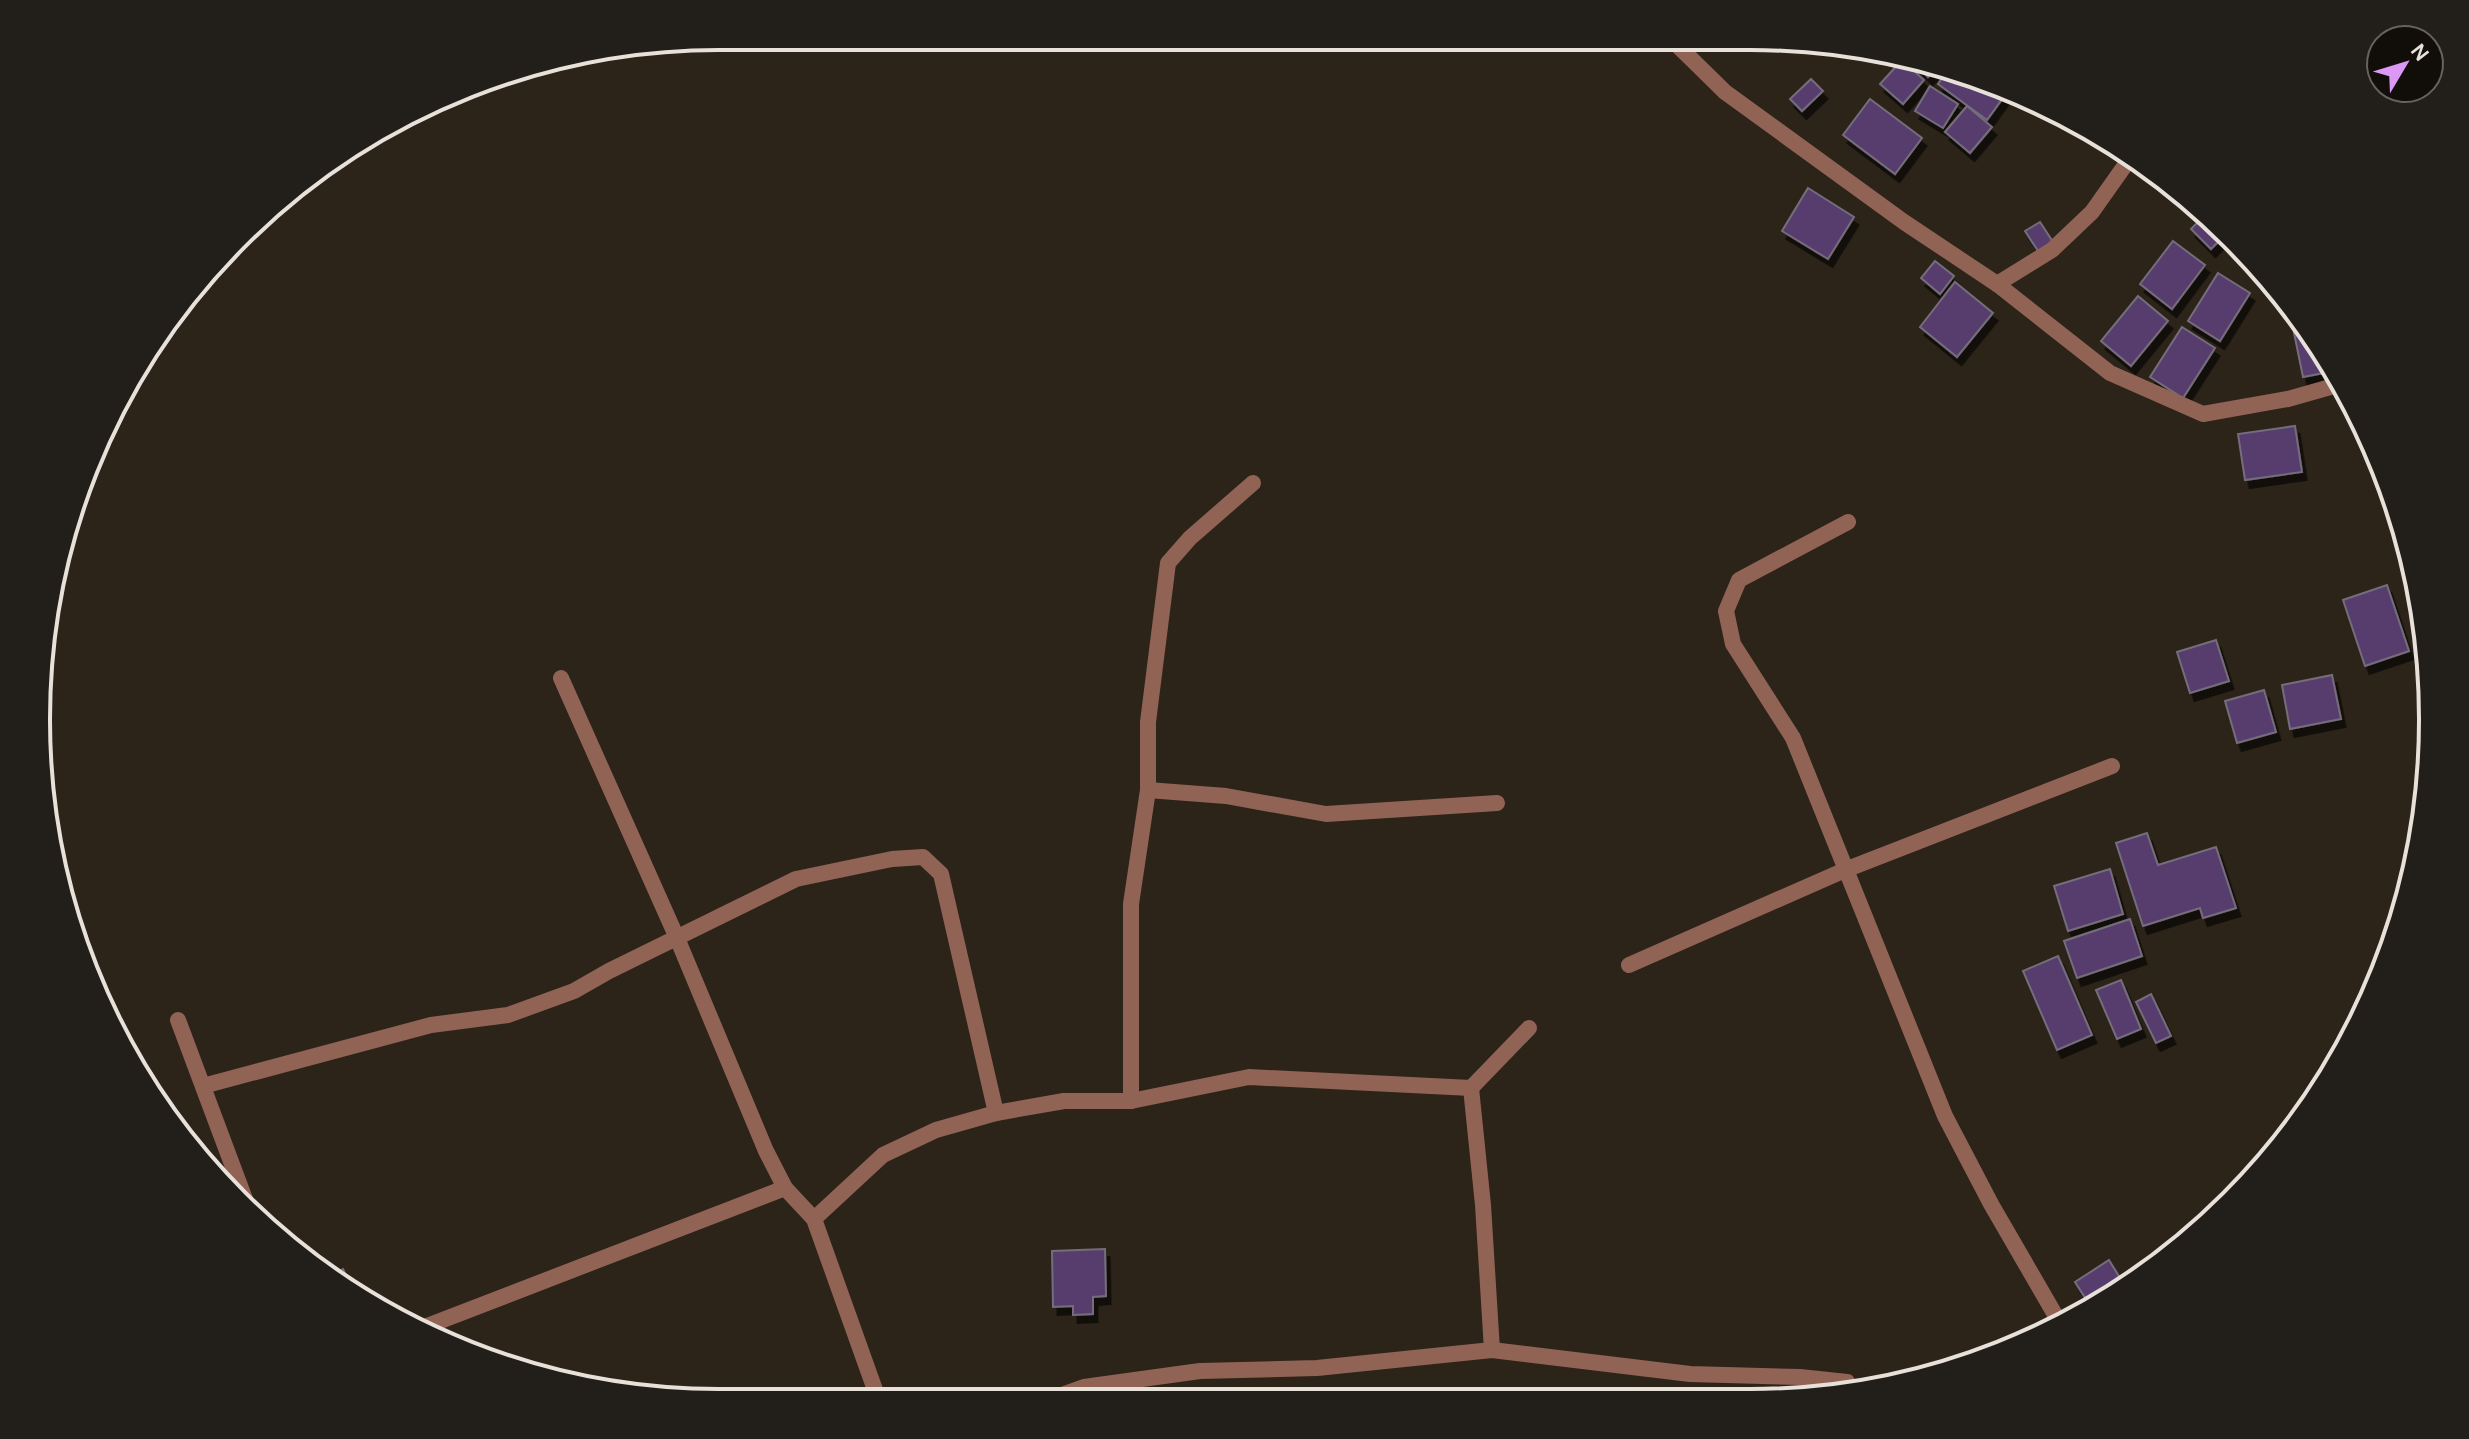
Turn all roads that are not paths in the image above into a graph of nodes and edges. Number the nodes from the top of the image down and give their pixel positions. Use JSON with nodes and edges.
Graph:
{"nodes":[{"id":1,"x":1682,"y":50,"type":"edge"},
{"id":2,"x":2125,"y":166,"type":"edge"},
{"id":3,"x":1997,"y":284,"type":"junction"},
{"id":4,"x":2330,"y":387,"type":"edge"},
{"id":5,"x":1253,"y":483,"type":"dead end"},
{"id":6,"x":1848,"y":522,"type":"dead end"},
{"id":7,"x":561,"y":678,"type":"dead end"},
{"id":8,"x":2112,"y":766,"type":"dead end"},
{"id":9,"x":1148,"y":790,"type":"junction"},
{"id":10,"x":1497,"y":803,"type":"dead end"},
{"id":11,"x":1845,"y":870,"type":"junction"},
{"id":12,"x":677,"y":938,"type":"junction"},
{"id":13,"x":1629,"y":965,"type":"dead end"},
{"id":14,"x":178,"y":1020,"type":"dead end"},
{"id":15,"x":1529,"y":1028,"type":"dead end"},
{"id":16,"x":203,"y":1086,"type":"junction"},
{"id":17,"x":1471,"y":1088,"type":"junction"},
{"id":18,"x":1131,"y":1101,"type":"junction"},
{"id":19,"x":996,"y":1113,"type":"junction"},
{"id":20,"x":241,"y":1187,"type":"edge"},
{"id":21,"x":785,"y":1188,"type":"junction"},
{"id":22,"x":814,"y":1219,"type":"junction"},
{"id":23,"x":2055,"y":1315,"type":"edge"},
{"id":24,"x":432,"y":1324,"type":"edge"},
{"id":25,"x":1492,"y":1350,"type":"junction"},
{"id":26,"x":1845,"y":1382,"type":"edge"},
{"id":27,"x":875,"y":1389,"type":"edge"},
{"id":28,"x":1078,"y":1389,"type":"edge"}],
"edges":[{"from":1,"to":3,"type":"street"},
{"from":2,"to":3,"type":"street"},
{"from":3,"to":4,"type":"street"},
{"from":5,"to":9,"type":"street"},
{"from":6,"to":11,"type":"street"},
{"from":7,"to":12,"type":"street"},
{"from":8,"to":11,"type":"street"},
{"from":9,"to":10,"type":"street"},
{"from":9,"to":18,"type":"street"},
{"from":11,"to":13,"type":"street"},
{"from":11,"to":23,"type":"street"},
{"from":12,"to":16,"type":"street"},
{"from":12,"to":19,"type":"street"},
{"from":12,"to":21,"type":"street"},
{"from":14,"to":16,"type":"street"},
{"from":15,"to":17,"type":"street"},
{"from":16,"to":20,"type":"street"},
{"from":17,"to":18,"type":"street"},
{"from":17,"to":25,"type":"street"},
{"from":18,"to":19,"type":"street"},
{"from":19,"to":22,"type":"street"},
{"from":21,"to":22,"type":"street"},
{"from":21,"to":24,"type":"street"},
{"from":22,"to":27,"type":"street"},
{"from":25,"to":26,"type":"street"},
{"from":25,"to":28,"type":"street"}]}
